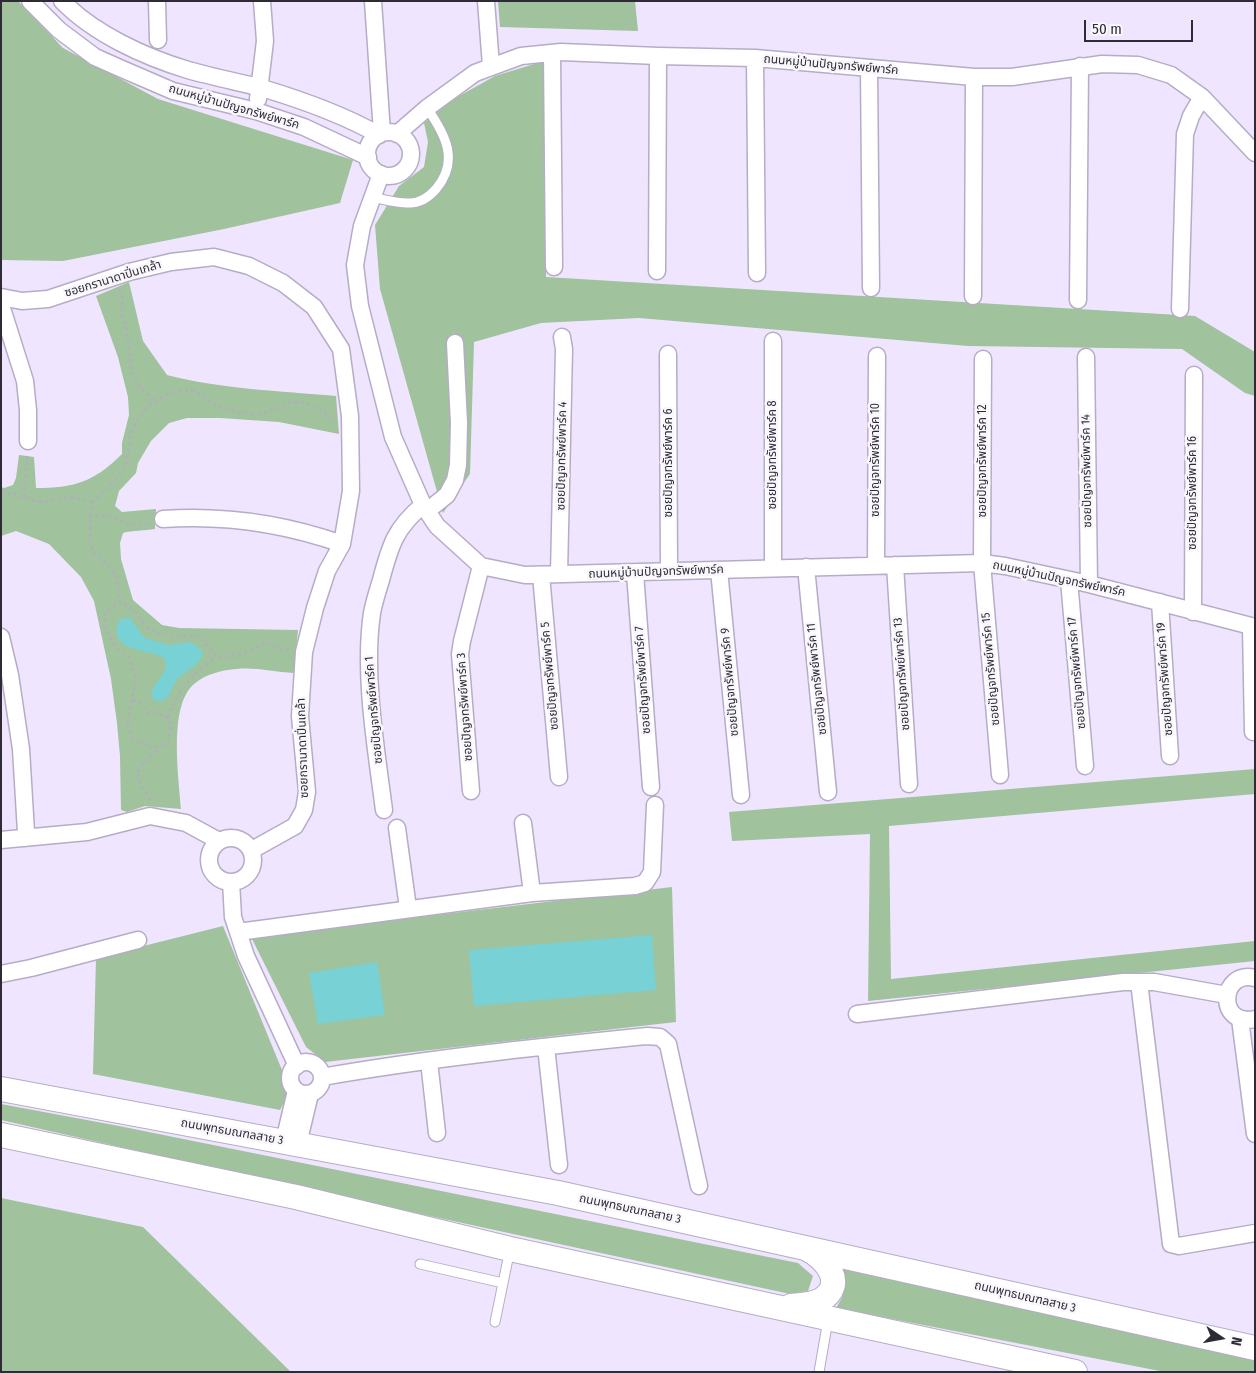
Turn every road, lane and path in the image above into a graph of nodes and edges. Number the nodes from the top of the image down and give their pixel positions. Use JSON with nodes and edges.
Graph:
{"nodes":[{"id":1,"x":30,"y":1,"type":"edge"},
{"id":2,"x":62,"y":1,"type":"edge"},
{"id":3,"x":157,"y":1,"type":"edge"},
{"id":4,"x":262,"y":1,"type":"edge"},
{"id":5,"x":373,"y":1,"type":"edge"},
{"id":6,"x":486,"y":1,"type":"edge"},
{"id":7,"x":158,"y":40,"type":"dead end"},
{"id":8,"x":552,"y":53,"type":"junction"},
{"id":9,"x":658,"y":56,"type":"junction"},
{"id":10,"x":755,"y":58,"type":"junction"},
{"id":11,"x":491,"y":66,"type":"junction"},
{"id":12,"x":1080,"y":66,"type":"junction"},
{"id":13,"x":869,"y":68,"type":"junction"},
{"id":14,"x":974,"y":77,"type":"junction"},
{"id":15,"x":243,"y":84,"type":"junction"},
{"id":16,"x":260,"y":88,"type":"junction"},
{"id":17,"x":1202,"y":97,"type":"junction"},
{"id":18,"x":237,"y":106,"type":"junction"},
{"id":19,"x":427,"y":108,"type":"junction"},
{"id":20,"x":256,"y":111,"type":"junction"},
{"id":21,"x":386,"y":134,"type":"junction"},
{"id":22,"x":1255,"y":154,"type":"edge"},
{"id":23,"x":368,"y":157,"type":"junction"},
{"id":24,"x":381,"y":174,"type":"junction"},
{"id":25,"x":372,"y":197,"type":"junction"},
{"id":26,"x":554,"y":267,"type":"dead end"},
{"id":27,"x":657,"y":271,"type":"dead end"},
{"id":28,"x":758,"y":273,"type":"dead end"},
{"id":29,"x":115,"y":277,"type":"junction"},
{"id":30,"x":871,"y":288,"type":"dead end"},
{"id":31,"x":974,"y":296,"type":"dead end"},
{"id":32,"x":1,"y":297,"type":"edge"},
{"id":33,"x":1078,"y":300,"type":"dead end"},
{"id":34,"x":1,"y":305,"type":"edge"},
{"id":35,"x":1180,"y":309,"type":"dead end"},
{"id":36,"x":562,"y":338,"type":"dead end"},
{"id":37,"x":772,"y":342,"type":"dead end"},
{"id":38,"x":455,"y":343,"type":"dead end"},
{"id":39,"x":668,"y":354,"type":"dead end"},
{"id":40,"x":877,"y":356,"type":"dead end"},
{"id":41,"x":1086,"y":357,"type":"dead end"},
{"id":42,"x":983,"y":359,"type":"dead end"},
{"id":43,"x":1194,"y":375,"type":"dead end"},
{"id":44,"x":154,"y":401,"type":"junction"},
{"id":45,"x":350,"y":426,"type":"junction"},
{"id":46,"x":28,"y":441,"type":"joint"},
{"id":47,"x":1,"y":494,"type":"edge"},
{"id":48,"x":24,"y":497,"type":"junction"},
{"id":49,"x":91,"y":502,"type":"junction"},
{"id":50,"x":425,"y":508,"type":"junction"},
{"id":51,"x":89,"y":516,"type":"junction"},
{"id":52,"x":163,"y":519,"type":"joint"},
{"id":53,"x":342,"y":544,"type":"junction"},
{"id":54,"x":982,"y":563,"type":"junction"},
{"id":55,"x":895,"y":564,"type":"junction"},
{"id":56,"x":876,"y":565,"type":"junction"},
{"id":57,"x":481,"y":566,"type":"junction"},
{"id":58,"x":806,"y":567,"type":"junction"},
{"id":59,"x":773,"y":568,"type":"junction"},
{"id":60,"x":719,"y":570,"type":"junction"},
{"id":61,"x":669,"y":571,"type":"junction"},
{"id":62,"x":635,"y":573,"type":"junction"},
{"id":63,"x":559,"y":574,"type":"junction"},
{"id":64,"x":541,"y":575,"type":"junction"},
{"id":65,"x":1068,"y":580,"type":"junction"},
{"id":66,"x":1088,"y":584,"type":"junction"},
{"id":67,"x":121,"y":602,"type":"junction"},
{"id":68,"x":1160,"y":602,"type":"junction"},
{"id":69,"x":1193,"y":612,"type":"junction"},
{"id":70,"x":1253,"y":627,"type":"edge"},
{"id":71,"x":1,"y":637,"type":"edge"},
{"id":72,"x":304,"y":652,"type":"junction"},
{"id":73,"x":216,"y":657,"type":"junction"},
{"id":74,"x":133,"y":700,"type":"junction"},
{"id":75,"x":168,"y":718,"type":"junction"},
{"id":76,"x":1253,"y":732,"type":"dead end"},
{"id":77,"x":160,"y":747,"type":"junction"},
{"id":78,"x":1170,"y":756,"type":"dead end"},
{"id":79,"x":1085,"y":766,"type":"dead end"},
{"id":80,"x":1000,"y":775,"type":"dead end"},
{"id":81,"x":559,"y":777,"type":"dead end"},
{"id":82,"x":909,"y":784,"type":"dead end"},
{"id":83,"x":651,"y":787,"type":"dead end"},
{"id":84,"x":471,"y":791,"type":"dead end"},
{"id":85,"x":828,"y":792,"type":"dead end"},
{"id":86,"x":740,"y":795,"type":"dead end"},
{"id":87,"x":655,"y":805,"type":"dead end"},
{"id":88,"x":384,"y":810,"type":"dead end"},
{"id":89,"x":150,"y":816,"type":"junction"},
{"id":90,"x":524,"y":823,"type":"dead end"},
{"id":91,"x":397,"y":828,"type":"dead end"},
{"id":92,"x":25,"y":838,"type":"junction"},
{"id":93,"x":1,"y":840,"type":"edge"},
{"id":94,"x":219,"y":841,"type":"junction"},
{"id":95,"x":252,"y":850,"type":"junction"},
{"id":96,"x":231,"y":882,"type":"junction"},
{"id":97,"x":532,"y":893,"type":"junction"},
{"id":98,"x":408,"y":908,"type":"junction"},
{"id":99,"x":238,"y":932,"type":"junction"},
{"id":100,"x":138,"y":940,"type":"dead end"},
{"id":101,"x":1,"y":974,"type":"edge"},
{"id":102,"x":1255,"y":978,"type":"edge"},
{"id":103,"x":1139,"y":982,"type":"junction"},
{"id":104,"x":1227,"y":995,"type":"junction"},
{"id":105,"x":857,"y":1014,"type":"dead end"},
{"id":106,"x":1247,"y":1019,"type":"edge"},
{"id":107,"x":546,"y":1047,"type":"junction"},
{"id":108,"x":429,"y":1060,"type":"junction"},
{"id":109,"x":297,"y":1066,"type":"junction"},
{"id":110,"x":322,"y":1077,"type":"junction"},
{"id":111,"x":1,"y":1090,"type":"edge"},
{"id":112,"x":303,"y":1092,"type":"junction"},
{"id":113,"x":438,"y":1133,"type":"dead end"},
{"id":114,"x":1255,"y":1134,"type":"edge"},
{"id":115,"x":1,"y":1135,"type":"edge"},
{"id":116,"x":291,"y":1142,"type":"junction"},
{"id":117,"x":559,"y":1165,"type":"dead end"},
{"id":118,"x":699,"y":1186,"type":"dead end"},
{"id":119,"x":1255,"y":1233,"type":"edge"},
{"id":120,"x":798,"y":1246,"type":"junction"},
{"id":121,"x":510,"y":1249,"type":"junction"},
{"id":122,"x":420,"y":1264,"type":"dead end"},
{"id":123,"x":503,"y":1283,"type":"junction"},
{"id":124,"x":783,"y":1308,"type":"junction"},
{"id":125,"x":828,"y":1318,"type":"junction"},
{"id":126,"x":495,"y":1322,"type":"dead end"},
{"id":127,"x":1255,"y":1348,"type":"edge"},
{"id":128,"x":1069,"y":1371,"type":"edge"},
{"id":129,"x":819,"y":1372,"type":"edge"}],
"edges":[{"from":1,"to":18,"type":"street","name":"ถนนหมู่บ้านปัญจทรัพย์พาร์ค"},
{"from":2,"to":15,"type":"street","name":"ถนนหมู่บ้านปัญจทรัพย์พาร์ค"},
{"from":3,"to":7,"type":"street"},
{"from":4,"to":16,"type":"street"},
{"from":5,"to":21,"type":"street"},
{"from":6,"to":11,"type":"street"},
{"from":8,"to":9,"type":"street","name":"ถนนหมู่บ้านปัญจทรัพย์พาร์ค"},
{"from":8,"to":11,"type":"street","name":"ถนนหมู่บ้านปัญจทรัพย์พาร์ค"},
{"from":8,"to":26,"type":"street"},
{"from":9,"to":10,"type":"street","name":"ถนนหมู่บ้านปัญจทรัพย์พาร์ค"},
{"from":9,"to":27,"type":"street"},
{"from":10,"to":13,"type":"street","name":"ถนนหมู่บ้านปัญจทรัพย์พาร์ค"},
{"from":10,"to":28,"type":"street"},
{"from":11,"to":19,"type":"street","name":"ถนนหมู่บ้านปัญจทรัพย์พาร์ค"},
{"from":12,"to":14,"type":"street","name":"ถนนหมู่บ้านปัญจทรัพย์พาร์ค"},
{"from":12,"to":17,"type":"street","name":"ถนนหมู่บ้านปัญจทรัพย์พาร์ค"},
{"from":12,"to":33,"type":"street"},
{"from":13,"to":14,"type":"street","name":"ถนนหมู่บ้านปัญจทรัพย์พาร์ค"},
{"from":13,"to":30,"type":"street"},
{"from":14,"to":31,"type":"street"},
{"from":15,"to":16,"type":"street","name":"ถนนหมู่บ้านปัญจทรัพย์พาร์ค"},
{"from":15,"to":18,"type":"street"},
{"from":16,"to":20,"type":"street"},
{"from":16,"to":21,"type":"street","name":"ถนนหมู่บ้านปัญจทรัพย์พาร์ค"},
{"from":17,"to":22,"type":"street","name":"ถนนหมู่บ้านปัญจทรัพย์พาร์ค"},
{"from":17,"to":35,"type":"street"},
{"from":18,"to":20,"type":"street","name":"ถนนหมู่บ้านปัญจทรัพย์พาร์ค"},
{"from":19,"to":21,"type":"street","name":"ถนนหมู่บ้านปัญจทรัพย์พาร์ค"},
{"from":19,"to":25,"type":"lane"},
{"from":20,"to":23,"type":"street","name":"ถนนหมู่บ้านปัญจทรัพย์พาร์ค"},
{"from":21,"to":23,"type":"street","name":"ถนนหมู่บ้านปัญจทรัพย์พาร์ค"},
{"from":21,"to":24,"type":"street"},
{"from":23,"to":24,"type":"street","name":"ถนนหมู่บ้านปัญจทรัพย์พาร์ค"},
{"from":24,"to":25,"type":"street"},
{"from":25,"to":50,"type":"street"},
{"from":29,"to":32,"type":"street","name":"ซอยกรานาดาปิ่นเกล้า"},
{"from":29,"to":44,"type":"path"},
{"from":29,"to":45,"type":"street","name":"ซอยกรานาดาปิ่นเกล้า"},
{"from":34,"to":46,"type":"street"},
{"from":36,"to":63,"type":"street","name":"ซอยปัญจทรัพย์พาร์ค 4"},
{"from":37,"to":59,"type":"street","name":"ซอยปัญจทรัพย์พาร์ค 8"},
{"from":38,"to":50,"type":"street","name":"ซอยปัญจทรัพย์พาร์ค 1"},
{"from":39,"to":61,"type":"street","name":"ซอยปัญจทรัพย์พาร์ค 6"},
{"from":40,"to":56,"type":"street","name":"ซอยปัญจทรัพย์พาร์ค 10"},
{"from":41,"to":66,"type":"street","name":"ซอยปัญจทรัพย์พาร์ค 14"},
{"from":42,"to":54,"type":"street","name":"ซอยปัญจทรัพย์พาร์ค 12"},
{"from":43,"to":69,"type":"street","name":"ซอยปัญจทรัพย์พาร์ค 16"},
{"from":44,"to":45,"type":"path"},
{"from":44,"to":49,"type":"path"},
{"from":45,"to":53,"type":"street","name":"ซอยกรานาดาปิ่นเกล้า"},
{"from":46,"to":48,"type":"path"},
{"from":47,"to":48,"type":"path"},
{"from":48,"to":49,"type":"path"},
{"from":49,"to":51,"type":"path"},
{"from":50,"to":57,"type":"street"},
{"from":50,"to":88,"type":"street","name":"ซอยปัญจทรัพย์พาร์ค 1"},
{"from":51,"to":52,"type":"path"},
{"from":51,"to":67,"type":"path"},
{"from":52,"to":53,"type":"street"},
{"from":53,"to":72,"type":"street","name":"ซอยกรานาดาปิ่นเกล้า"},
{"from":54,"to":55,"type":"street","name":"ถนนหมู่บ้านปัญจทรัพย์พาร์ค"},
{"from":54,"to":65,"type":"street","name":"ถนนหมู่บ้านปัญจทรัพย์พาร์ค"},
{"from":54,"to":80,"type":"street","name":"ซอยปัญจทรัพย์พาร์ค 15"},
{"from":55,"to":56,"type":"street","name":"ถนนหมู่บ้านปัญจทรัพย์พาร์ค"},
{"from":55,"to":82,"type":"street","name":"ซอยปัญจทรัพย์พาร์ค 13"},
{"from":56,"to":58,"type":"street","name":"ถนนหมู่บ้านปัญจทรัพย์พาร์ค"},
{"from":57,"to":64,"type":"street","name":"ถนนหมู่บ้านปัญจทรัพย์พาร์ค"},
{"from":57,"to":84,"type":"street","name":"ซอยปัญจทรัพย์พาร์ค 3"},
{"from":58,"to":59,"type":"street","name":"ถนนหมู่บ้านปัญจทรัพย์พาร์ค"},
{"from":58,"to":85,"type":"street","name":"ซอยปัญจทรัพย์พาร์ค 11"},
{"from":59,"to":60,"type":"street","name":"ถนนหมู่บ้านปัญจทรัพย์พาร์ค"},
{"from":60,"to":61,"type":"street","name":"ถนนหมู่บ้านปัญจทรัพย์พาร์ค"},
{"from":60,"to":86,"type":"street","name":"ซอยปัญจทรัพย์พาร์ค 9"},
{"from":61,"to":62,"type":"street","name":"ถนนหมู่บ้านปัญจทรัพย์พาร์ค"},
{"from":62,"to":63,"type":"street","name":"ถนนหมู่บ้านปัญจทรัพย์พาร์ค"},
{"from":62,"to":83,"type":"street","name":"ซอยปัญจทรัพย์พาร์ค 7"},
{"from":63,"to":64,"type":"street","name":"ถนนหมู่บ้านปัญจทรัพย์พาร์ค"},
{"from":64,"to":81,"type":"street","name":"ซอยปัญจทรัพย์พาร์ค 5"},
{"from":65,"to":66,"type":"street","name":"ถนนหมู่บ้านปัญจทรัพย์พาร์ค"},
{"from":65,"to":79,"type":"street","name":"ซอยปัญจทรัพย์พาร์ค 17"},
{"from":66,"to":68,"type":"street","name":"ถนนหมู่บ้านปัญจทรัพย์พาร์ค"},
{"from":67,"to":73,"type":"path"},
{"from":67,"to":74,"type":"path"},
{"from":68,"to":69,"type":"street","name":"ถนนหมู่บ้านปัญจทรัพย์พาร์ค"},
{"from":68,"to":78,"type":"street","name":"ซอยปัญจทรัพย์พาร์ค 19"},
{"from":69,"to":70,"type":"street","name":"ถนนหมู่บ้านปัญจทรัพย์พาร์ค"},
{"from":70,"to":76,"type":"street"},
{"from":71,"to":92,"type":"street"},
{"from":72,"to":73,"type":"path"},
{"from":72,"to":95,"type":"street","name":"ซอยกรานาดาปิ่นเกล้า"},
{"from":73,"to":75,"type":"path"},
{"from":74,"to":75,"type":"path"},
{"from":74,"to":77,"type":"path"},
{"from":75,"to":77,"type":"path"},
{"from":77,"to":89,"type":"path"},
{"from":87,"to":97,"type":"street"},
{"from":89,"to":92,"type":"street"},
{"from":89,"to":94,"type":"street"},
{"from":90,"to":97,"type":"street"},
{"from":91,"to":98,"type":"street"},
{"from":92,"to":93,"type":"street"},
{"from":94,"to":95,"type":"street"},
{"from":94,"to":96,"type":"street"},
{"from":95,"to":96,"type":"street"},
{"from":96,"to":99,"type":"street"},
{"from":97,"to":98,"type":"street"},
{"from":98,"to":99,"type":"street"},
{"from":99,"to":109,"type":"street"},
{"from":100,"to":101,"type":"street"},
{"from":102,"to":104,"type":"street"},
{"from":103,"to":104,"type":"street"},
{"from":103,"to":105,"type":"street"},
{"from":103,"to":119,"type":"street"},
{"from":104,"to":106,"type":"street"},
{"from":106,"to":114,"type":"street"},
{"from":107,"to":108,"type":"street"},
{"from":107,"to":117,"type":"street"},
{"from":107,"to":118,"type":"street"},
{"from":108,"to":110,"type":"street"},
{"from":108,"to":113,"type":"street"},
{"from":109,"to":110,"type":"street"},
{"from":109,"to":112,"type":"street"},
{"from":110,"to":112,"type":"street"},
{"from":111,"to":116,"type":"main road","name":"ถนนพุทธมณฑลสาย 3"},
{"from":112,"to":116,"type":"street"},
{"from":115,"to":121,"type":"main road"},
{"from":116,"to":120,"type":"main road","name":"ถนนพุทธมณฑลสาย 3"},
{"from":120,"to":124,"type":"main road"},
{"from":120,"to":127,"type":"main road","name":"ถนนพุทธมณฑลสาย 3"},
{"from":121,"to":123,"type":"lane"},
{"from":121,"to":124,"type":"main road"},
{"from":122,"to":123,"type":"lane"},
{"from":123,"to":126,"type":"lane"},
{"from":124,"to":125,"type":"main road"},
{"from":125,"to":128,"type":"main road"},
{"from":125,"to":129,"type":"lane"}]}
